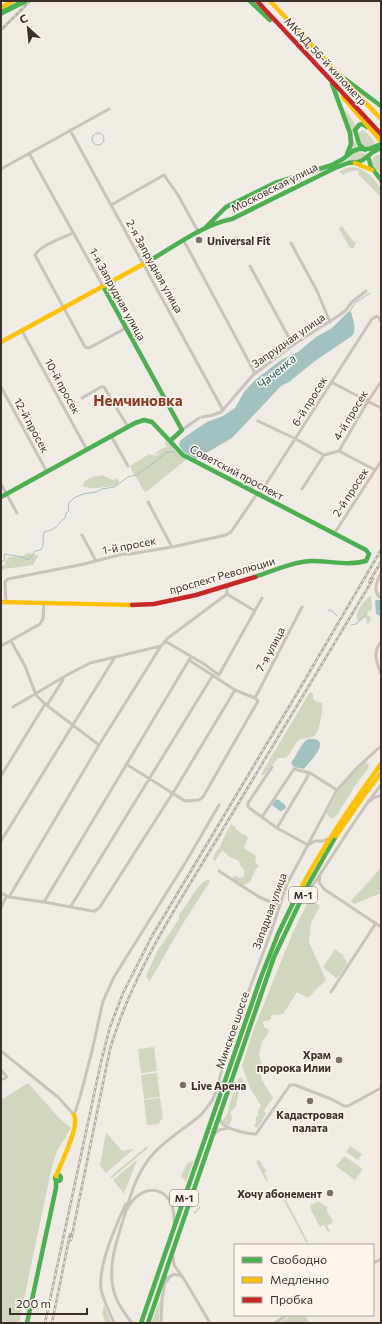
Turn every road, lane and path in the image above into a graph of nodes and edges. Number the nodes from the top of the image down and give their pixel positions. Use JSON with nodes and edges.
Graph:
{"nodes":[{"id":1,"x":12,"y":1,"type":"edge"},
{"id":2,"x":20,"y":1,"type":"edge"},
{"id":3,"x":25,"y":1,"type":"edge"},
{"id":4,"x":250,"y":1,"type":"edge"},
{"id":5,"x":257,"y":1,"type":"edge"},
{"id":6,"x":270,"y":1,"type":"edge"},
{"id":7,"x":274,"y":1,"type":"edge"},
{"id":8,"x":1,"y":8,"type":"edge"},
{"id":9,"x":1,"y":14,"type":"edge"},
{"id":10,"x":296,"y":28,"type":"junction"},
{"id":11,"x":295,"y":43,"type":"junction"},
{"id":12,"x":327,"y":76,"type":"junction"},
{"id":13,"x":340,"y":76,"type":"junction"},
{"id":14,"x":332,"y":84,"type":"junction"},
{"id":15,"x":381,"y":106,"type":"edge"},
{"id":16,"x":109,"y":109,"type":"dead end"},
{"id":17,"x":381,"y":120,"type":"edge"},
{"id":18,"x":368,"y":128,"type":"junction"},
{"id":19,"x":70,"y":130,"type":"junction"},
{"id":20,"x":381,"y":134,"type":"edge"},
{"id":21,"x":381,"y":143,"type":"edge"},
{"id":22,"x":378,"y":148,"type":"edge"},
{"id":23,"x":365,"y":150,"type":"junction"},
{"id":24,"x":29,"y":153,"type":"junction"},
{"id":25,"x":346,"y":156,"type":"junction"},
{"id":26,"x":368,"y":156,"type":"junction"},
{"id":27,"x":353,"y":162,"type":"junction"},
{"id":28,"x":346,"y":163,"type":"junction"},
{"id":29,"x":1,"y":169,"type":"edge"},
{"id":30,"x":373,"y":170,"type":"junction"},
{"id":31,"x":381,"y":180,"type":"edge"},
{"id":32,"x":111,"y":205,"type":"junction"},
{"id":33,"x":225,"y":208,"type":"junction"},
{"id":34,"x":228,"y":220,"type":"junction"},
{"id":35,"x":201,"y":231,"type":"junction"},
{"id":36,"x":73,"y":234,"type":"junction"},
{"id":37,"x":184,"y":241,"type":"junction"},
{"id":38,"x":291,"y":243,"type":"dead end"},
{"id":39,"x":144,"y":264,"type":"junction"},
{"id":40,"x":250,"y":266,"type":"dead end"},
{"id":41,"x":103,"y":286,"type":"junction"},
{"id":42,"x":366,"y":291,"type":"dead end"},
{"id":43,"x":64,"y":308,"type":"junction"},
{"id":44,"x":381,"y":321,"type":"edge"},
{"id":45,"x":330,"y":322,"type":"junction"},
{"id":46,"x":126,"y":328,"type":"junction"},
{"id":47,"x":22,"y":331,"type":"junction"},
{"id":48,"x":1,"y":342,"type":"edge"},
{"id":49,"x":293,"y":345,"type":"junction"},
{"id":50,"x":255,"y":373,"type":"junction"},
{"id":51,"x":331,"y":382,"type":"junction"},
{"id":52,"x":381,"y":382,"type":"edge"},
{"id":53,"x":1,"y":387,"type":"edge"},
{"id":54,"x":82,"y":398,"type":"dead end"},
{"id":55,"x":368,"y":401,"type":"junction"},
{"id":56,"x":381,"y":408,"type":"edge"},
{"id":57,"x":223,"y":410,"type":"junction"},
{"id":58,"x":258,"y":420,"type":"dead end"},
{"id":59,"x":128,"y":427,"type":"junction"},
{"id":60,"x":182,"y":430,"type":"junction"},
{"id":61,"x":111,"y":436,"type":"junction"},
{"id":62,"x":296,"y":439,"type":"junction"},
{"id":63,"x":170,"y":441,"type":"junction"},
{"id":64,"x":87,"y":450,"type":"junction"},
{"id":65,"x":339,"y":451,"type":"junction"},
{"id":66,"x":324,"y":454,"type":"junction"},
{"id":67,"x":381,"y":461,"type":"edge"},
{"id":68,"x":128,"y":466,"type":"dead end"},
{"id":69,"x":375,"y":470,"type":"junction"},
{"id":70,"x":47,"y":472,"type":"junction"},
{"id":71,"x":1,"y":484,"type":"edge"},
{"id":72,"x":302,"y":489,"type":"dead end"},
{"id":73,"x":7,"y":494,"type":"junction"},
{"id":74,"x":258,"y":494,"type":"junction"},
{"id":75,"x":1,"y":497,"type":"edge"},
{"id":76,"x":148,"y":502,"type":"dead end"},
{"id":77,"x":17,"y":513,"type":"dead end"},
{"id":78,"x":334,"y":534,"type":"junction"},
{"id":79,"x":82,"y":535,"type":"dead end"},
{"id":80,"x":172,"y":547,"type":"junction"},
{"id":81,"x":368,"y":552,"type":"joint"},
{"id":82,"x":96,"y":561,"type":"junction"},
{"id":83,"x":381,"y":573,"type":"edge"},
{"id":84,"x":227,"y":586,"type":"junction"},
{"id":85,"x":227,"y":594,"type":"junction"},
{"id":86,"x":262,"y":598,"type":"dead end"},
{"id":87,"x":381,"y":598,"type":"edge"},
{"id":88,"x":4,"y":602,"type":"edge"},
{"id":89,"x":44,"y":603,"type":"junction"},
{"id":90,"x":302,"y":608,"type":"dead end"},
{"id":91,"x":255,"y":611,"type":"junction"},
{"id":92,"x":11,"y":641,"type":"junction"},
{"id":93,"x":165,"y":641,"type":"junction"},
{"id":94,"x":381,"y":642,"type":"edge"},
{"id":95,"x":1,"y":646,"type":"edge"},
{"id":96,"x":161,"y":646,"type":"junction"},
{"id":97,"x":115,"y":657,"type":"junction"},
{"id":98,"x":190,"y":658,"type":"junction"},
{"id":99,"x":381,"y":674,"type":"edge"},
{"id":100,"x":213,"y":675,"type":"junction"},
{"id":101,"x":63,"y":678,"type":"junction"},
{"id":102,"x":235,"y":690,"type":"junction"},
{"id":103,"x":36,"y":694,"type":"junction"},
{"id":104,"x":255,"y":698,"type":"junction"},
{"id":105,"x":46,"y":705,"type":"junction"},
{"id":106,"x":13,"y":707,"type":"dead end"},
{"id":107,"x":74,"y":725,"type":"junction"},
{"id":108,"x":99,"y":745,"type":"junction"},
{"id":109,"x":381,"y":746,"type":"edge"},
{"id":110,"x":126,"y":764,"type":"junction"},
{"id":111,"x":381,"y":764,"type":"edge"},
{"id":112,"x":272,"y":767,"type":"dead end"},
{"id":113,"x":307,"y":772,"type":"junction"},
{"id":114,"x":381,"y":773,"type":"edge"},
{"id":115,"x":1,"y":776,"type":"edge"},
{"id":116,"x":150,"y":779,"type":"junction"},
{"id":117,"x":381,"y":785,"type":"edge"},
{"id":118,"x":337,"y":790,"type":"junction"},
{"id":119,"x":172,"y":793,"type":"junction"},
{"id":120,"x":381,"y":796,"type":"edge"},
{"id":121,"x":219,"y":805,"type":"dead end"},
{"id":122,"x":366,"y":805,"type":"junction"},
{"id":123,"x":262,"y":817,"type":"junction"},
{"id":124,"x":277,"y":828,"type":"junction"},
{"id":125,"x":329,"y":838,"type":"junction"},
{"id":126,"x":1,"y":842,"type":"edge"},
{"id":127,"x":308,"y":845,"type":"junction"},
{"id":128,"x":219,"y":871,"type":"dead end"},
{"id":129,"x":324,"y":871,"type":"junction"},
{"id":130,"x":322,"y":887,"type":"junction"},
{"id":131,"x":308,"y":892,"type":"junction"},
{"id":132,"x":1,"y":893,"type":"edge"},
{"id":133,"x":8,"y":897,"type":"junction"},
{"id":134,"x":44,"y":902,"type":"junction"},
{"id":135,"x":71,"y":906,"type":"junction"},
{"id":136,"x":280,"y":906,"type":"junction"},
{"id":137,"x":297,"y":907,"type":"junction"},
{"id":138,"x":1,"y":908,"type":"edge"},
{"id":139,"x":376,"y":924,"type":"junction"},
{"id":140,"x":381,"y":927,"type":"edge"},
{"id":141,"x":331,"y":992,"type":"dead end"},
{"id":142,"x":1,"y":1052,"type":"edge"},
{"id":143,"x":1,"y":1070,"type":"edge"},
{"id":144,"x":228,"y":1072,"type":"junction"},
{"id":145,"x":1,"y":1080,"type":"edge"},
{"id":146,"x":381,"y":1088,"type":"edge"},
{"id":147,"x":74,"y":1115,"type":"junction"},
{"id":148,"x":201,"y":1115,"type":"junction"},
{"id":149,"x":219,"y":1116,"type":"junction"},
{"id":150,"x":231,"y":1128,"type":"junction"},
{"id":151,"x":212,"y":1136,"type":"junction"},
{"id":152,"x":129,"y":1195,"type":"junction"},
{"id":153,"x":125,"y":1214,"type":"junction"},
{"id":154,"x":173,"y":1232,"type":"junction"},
{"id":155,"x":173,"y":1249,"type":"junction"},
{"id":156,"x":167,"y":1266,"type":"junction"},
{"id":157,"x":181,"y":1276,"type":"junction"},
{"id":158,"x":165,"y":1284,"type":"junction"},
{"id":159,"x":286,"y":1316,"type":"edge"},
{"id":160,"x":131,"y":1322,"type":"edge"},
{"id":161,"x":27,"y":1323,"type":"edge"},
{"id":162,"x":114,"y":1323,"type":"edge"},
{"id":163,"x":141,"y":1323,"type":"edge"},
{"id":164,"x":148,"y":1323,"type":"edge"},
{"id":165,"x":161,"y":1323,"type":"edge"},
{"id":166,"x":210,"y":1323,"type":"edge"},
{"id":167,"x":275,"y":1323,"type":"edge"}],
"edges":[{"from":1,"to":8,"type":"main road"},
{"from":2,"to":9,"type":"main road","bridge":true},
{"from":3,"to":9,"type":"main road","bridge":true},
{"from":4,"to":11,"type":"main road"},
{"from":5,"to":11,"type":"main road","name":"МКАД, 56-й километр"},
{"from":6,"to":10,"type":"main road","name":"МКАД, 56-й километр"},
{"from":7,"to":10,"type":"main road"},
{"from":10,"to":13,"type":"main road","name":"МКАД, 56-й километр"},
{"from":11,"to":12,"type":"main road","name":"МКАД, 56-й километр"},
{"from":12,"to":14,"type":"main road"},
{"from":12,"to":20,"type":"main road","name":"МКАД, 56-й километр"},
{"from":13,"to":15,"type":"main road"},
{"from":13,"to":17,"type":"main road","name":"МКАД, 56-й километр"},
{"from":14,"to":18,"type":"main road"},
{"from":14,"to":25,"type":"main road"},
{"from":16,"to":19,"type":"street"},
{"from":18,"to":21,"type":"main road"},
{"from":18,"to":23,"type":"main road"},
{"from":19,"to":24,"type":"street"},
{"from":19,"to":32,"type":"street","name":"2-я Запрудная улица"},
{"from":21,"to":22,"type":"main road"},
{"from":22,"to":23,"type":"main road","name":"Московская улица"},
{"from":22,"to":26,"type":"main road","name":"Московская улица"},
{"from":23,"to":25,"type":"main road","name":"Московская улица"},
{"from":23,"to":26,"type":"main road"},
{"from":24,"to":29,"type":"street"},
{"from":24,"to":36,"type":"street","name":"1-я Запрудная улица"},
{"from":25,"to":28,"type":"main road"},
{"from":25,"to":33,"type":"main road","name":"Московская улица"},
{"from":26,"to":27,"type":"main road","name":"Московская улица"},
{"from":26,"to":30,"type":"main road"},
{"from":27,"to":28,"type":"main road","name":"Московская улица"},
{"from":27,"to":30,"type":"main road"},
{"from":28,"to":34,"type":"main road","name":"Московская улица"},
{"from":30,"to":31,"type":"main road"},
{"from":32,"to":35,"type":"street"},
{"from":32,"to":39,"type":"street","name":"2-я Запрудная улица"},
{"from":33,"to":34,"type":"main road"},
{"from":33,"to":35,"type":"main road","name":"Московская улица"},
{"from":34,"to":35,"type":"main road","name":"Московская улица"},
{"from":35,"to":37,"type":"main road","name":"Московская улица"},
{"from":36,"to":41,"type":"street","name":"1-я Запрудная улица"},
{"from":36,"to":43,"type":"street"},
{"from":37,"to":39,"type":"main road","name":"Московская улица"},
{"from":37,"to":50,"type":"street"},
{"from":38,"to":45,"type":"street"},
{"from":39,"to":41,"type":"main road","name":"Московская улица"},
{"from":39,"to":57,"type":"street","name":"2-я Запрудная улица"},
{"from":40,"to":49,"type":"street"},
{"from":41,"to":43,"type":"main road","name":"Московская улица"},
{"from":41,"to":46,"type":"main road","name":"1-я Запрудная улица"},
{"from":42,"to":45,"type":"street","name":"Запрудная улица"},
{"from":43,"to":46,"type":"street"},
{"from":43,"to":47,"type":"main road","name":"Московская улица"},
{"from":44,"to":51,"type":"street","name":"6-й просек"},
{"from":45,"to":49,"type":"street","name":"Запрудная улица"},
{"from":46,"to":60,"type":"main road","name":"1-я Запрудная улица"},
{"from":47,"to":48,"type":"main road","name":"Московская улица"},
{"from":47,"to":64,"type":"street","name":"10-й просек"},
{"from":49,"to":50,"type":"street","name":"Запрудная улица"},
{"from":50,"to":57,"type":"street","name":"Запрудная улица"},
{"from":51,"to":55,"type":"street"},
{"from":51,"to":62,"type":"street","name":"6-й просек"},
{"from":52,"to":55,"type":"street","name":"4-й просек"},
{"from":53,"to":70,"type":"street","name":"12-й просек"},
{"from":54,"to":59,"type":"street"},
{"from":55,"to":56,"type":"street"},
{"from":55,"to":65,"type":"street","name":"4-й просек"},
{"from":57,"to":60,"type":"street"},
{"from":58,"to":62,"type":"street"},
{"from":59,"to":61,"type":"main road","name":"Советский проспект"},
{"from":59,"to":63,"type":"main road","name":"Советский проспект"},
{"from":60,"to":63,"type":"main road"},
{"from":61,"to":64,"type":"main road","name":"Советский проспект"},
{"from":61,"to":68,"type":"street"},
{"from":62,"to":66,"type":"street"},
{"from":62,"to":74,"type":"street","name":"6-й просек"},
{"from":63,"to":74,"type":"main road","name":"Советский проспект"},
{"from":64,"to":70,"type":"main road","name":"Советский проспект"},
{"from":65,"to":66,"type":"street","name":"4-й просек"},
{"from":65,"to":69,"type":"street"},
{"from":66,"to":72,"type":"street"},
{"from":67,"to":69,"type":"street","name":"2-й просек"},
{"from":69,"to":78,"type":"street","name":"2-й просек"},
{"from":70,"to":73,"type":"main road","name":"Советский проспект"},
{"from":71,"to":73,"type":"street"},
{"from":73,"to":75,"type":"main road","name":"Советский проспект"},
{"from":73,"to":77,"type":"street"},
{"from":74,"to":78,"type":"main road","name":"Советский проспект"},
{"from":74,"to":80,"type":"street","name":"1-й просек"},
{"from":76,"to":80,"type":"street"},
{"from":78,"to":81,"type":"main road","name":"Советский проспект"},
{"from":79,"to":82,"type":"street"},
{"from":80,"to":82,"type":"street","name":"1-й просек"},
{"from":81,"to":84,"type":"main road","name":"проспект Революции"},
{"from":82,"to":88,"type":"street","name":"1-й просек"},
{"from":83,"to":87,"type":"street"},
{"from":84,"to":85,"type":"street"},
{"from":84,"to":89,"type":"main road","name":"проспект Революции"},
{"from":85,"to":91,"type":"street"},
{"from":85,"to":93,"type":"street"},
{"from":86,"to":91,"type":"street"},
{"from":88,"to":89,"type":"main road","name":"проспект Революции"},
{"from":89,"to":92,"type":"street"},
{"from":90,"to":104,"type":"street","name":"7-я улица"},
{"from":91,"to":98,"type":"street"},
{"from":92,"to":95,"type":"street"},
{"from":92,"to":103,"type":"street"},
{"from":93,"to":96,"type":"street"},
{"from":93,"to":98,"type":"street"},
{"from":94,"to":99,"type":"street"},
{"from":96,"to":97,"type":"street"},
{"from":96,"to":108,"type":"street"},
{"from":97,"to":101,"type":"street"},
{"from":97,"to":107,"type":"street"},
{"from":98,"to":100,"type":"street"},
{"from":98,"to":110,"type":"street"},
{"from":100,"to":102,"type":"street"},
{"from":100,"to":116,"type":"street"},
{"from":101,"to":103,"type":"street"},
{"from":101,"to":105,"type":"street"},
{"from":102,"to":104,"type":"street"},
{"from":102,"to":119,"type":"street"},
{"from":103,"to":105,"type":"street"},
{"from":103,"to":106,"type":"street"},
{"from":104,"to":119,"type":"street","name":"7-я улица"},
{"from":105,"to":107,"type":"street"},
{"from":105,"to":115,"type":"street"},
{"from":107,"to":108,"type":"street"},
{"from":107,"to":126,"type":"street"},
{"from":108,"to":133,"type":"street"},
{"from":109,"to":118,"type":"street","name":"Западная улица"},
{"from":110,"to":116,"type":"street"},
{"from":110,"to":134,"type":"street"},
{"from":111,"to":125,"type":"main road","name":"Минское шоссе","number":"М-1"},
{"from":112,"to":123,"type":"street"},
{"from":113,"to":118,"type":"street"},
{"from":113,"to":123,"type":"street"},
{"from":113,"to":124,"type":"street"},
{"from":114,"to":137,"type":"main road","name":"Минское шоссе","number":"М-1"},
{"from":116,"to":119,"type":"street"},
{"from":116,"to":135,"type":"street"},
{"from":117,"to":122,"type":"street"},
{"from":118,"to":127,"type":"street","name":"Западная улица"},
{"from":119,"to":135,"type":"street"},
{"from":120,"to":122,"type":"street"},
{"from":121,"to":147,"type":"street"},
{"from":122,"to":129,"type":"street"},
{"from":123,"to":124,"type":"street"},
{"from":124,"to":127,"type":"street"},
{"from":125,"to":127,"type":"street"},
{"from":125,"to":144,"type":"main road","name":"Минское шоссе","number":"М-1"},
{"from":127,"to":136,"type":"street","name":"Западная улица"},
{"from":128,"to":136,"type":"street"},
{"from":129,"to":130,"type":"street"},
{"from":129,"to":131,"type":"street"},
{"from":130,"to":131,"type":"street"},
{"from":130,"to":139,"type":"street"},
{"from":131,"to":137,"type":"street"},
{"from":132,"to":133,"type":"street"},
{"from":133,"to":134,"type":"street"},
{"from":133,"to":138,"type":"street"},
{"from":134,"to":135,"type":"street"},
{"from":136,"to":148,"type":"street","name":"Западная улица"},
{"from":137,"to":149,"type":"main road","name":"Минское шоссе","number":"М-1"},
{"from":139,"to":140,"type":"street"},
{"from":139,"to":141,"type":"street"},
{"from":142,"to":147,"type":"street"},
{"from":143,"to":145,"type":"street"},
{"from":144,"to":148,"type":"street"},
{"from":144,"to":154,"type":"main road","name":"Минское шоссе","number":"М-1"},
{"from":146,"to":150,"type":"street"},
{"from":147,"to":161,"type":"main road"},
{"from":148,"to":152,"type":"street"},
{"from":149,"to":150,"type":"street"},
{"from":149,"to":151,"type":"main road","name":"Минское шоссе","number":"М-1"},
{"from":150,"to":151,"type":"street"},
{"from":151,"to":155,"type":"main road","name":"Минское шоссе","number":"М-1"},
{"from":152,"to":153,"type":"street"},
{"from":152,"to":162,"type":"street"},
{"from":153,"to":154,"type":"street"},
{"from":153,"to":160,"type":"street"},
{"from":154,"to":163,"type":"main road","name":"Минское шоссе","number":"М-1"},
{"from":155,"to":156,"type":"main road","name":"Минское шоссе","number":"М-1"},
{"from":155,"to":157,"type":"street"},
{"from":156,"to":158,"type":"street"},
{"from":156,"to":164,"type":"main road","name":"Минское шоссе","number":"М-1"},
{"from":157,"to":158,"type":"street"},
{"from":157,"to":166,"type":"street"},
{"from":158,"to":165,"type":"street"},
{"from":159,"to":167,"type":"street"}]}
